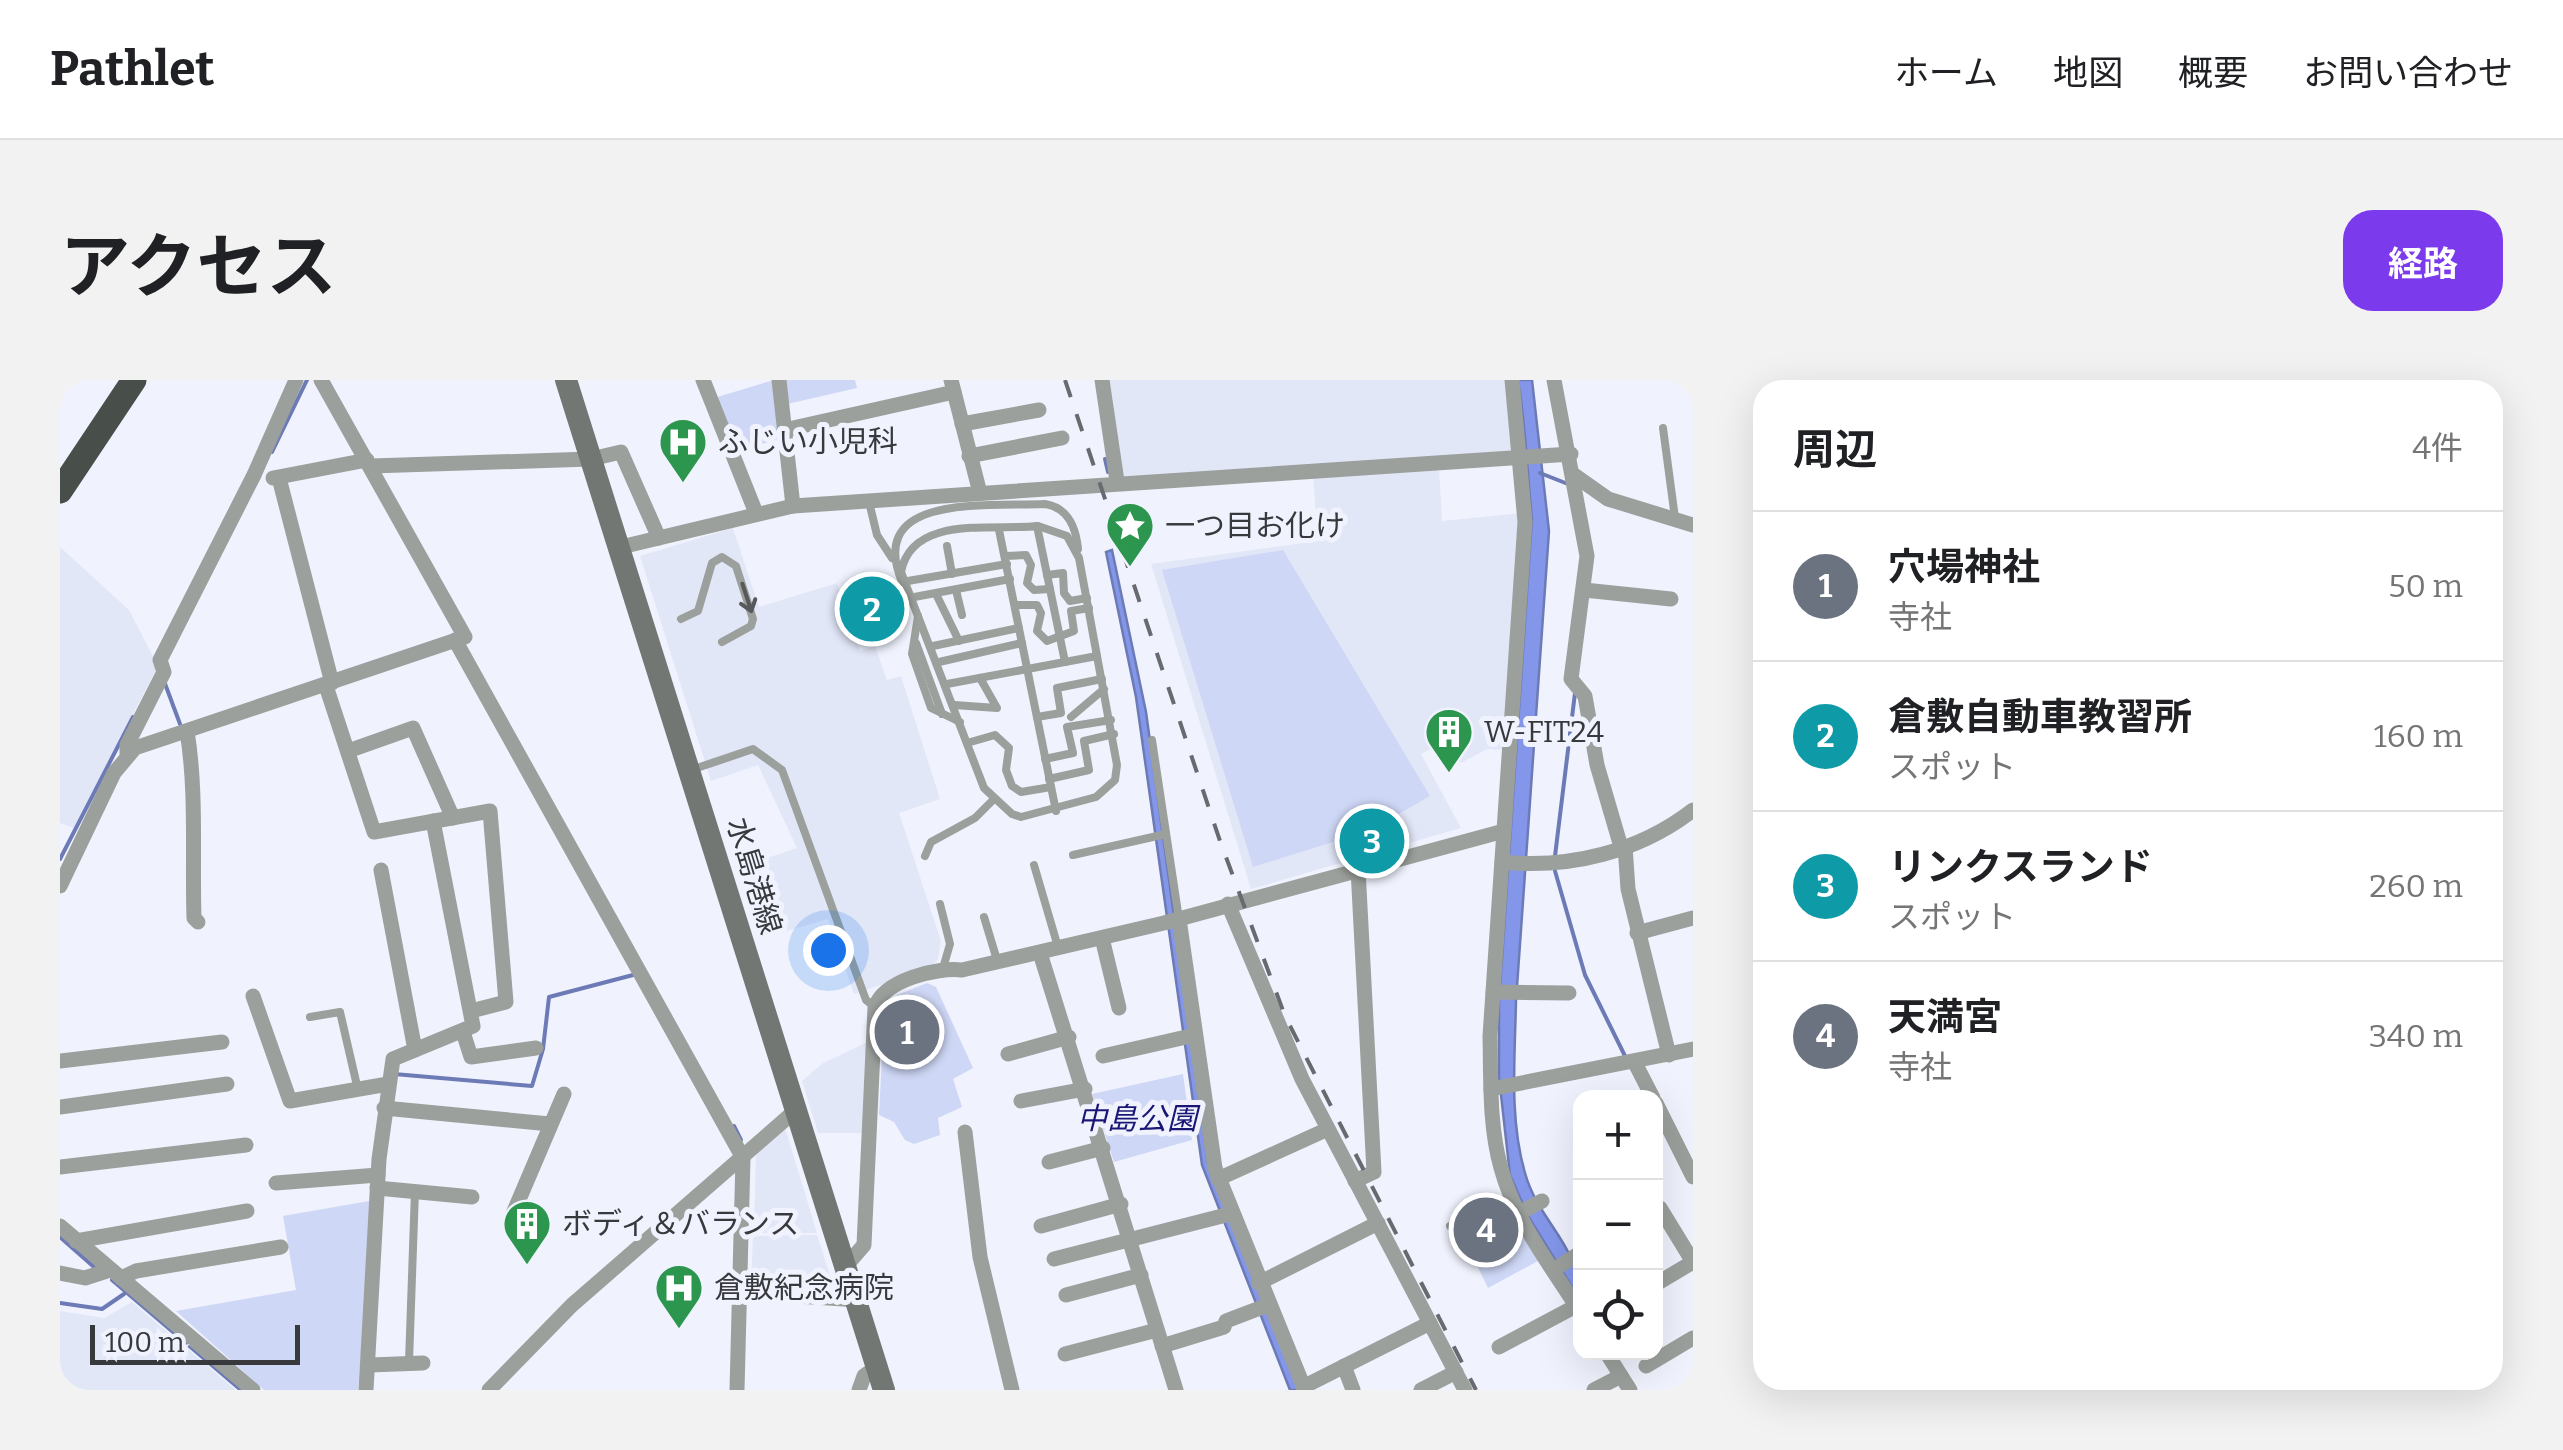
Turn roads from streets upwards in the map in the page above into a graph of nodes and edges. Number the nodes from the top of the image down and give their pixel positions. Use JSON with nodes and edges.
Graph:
{"nodes":[{"id":1,"x":134,"y":380,"type":"edge"},
{"id":2,"x":296,"y":380,"type":"edge"},
{"id":3,"x":321,"y":380,"type":"edge"},
{"id":4,"x":566,"y":380,"type":"edge"},
{"id":5,"x":702,"y":380,"type":"edge"},
{"id":6,"x":779,"y":380,"type":"edge"},
{"id":7,"x":918,"y":380,"type":"edge"},
{"id":8,"x":1102,"y":380,"type":"edge"},
{"id":9,"x":1512,"y":380,"type":"edge"},
{"id":10,"x":1554,"y":380,"type":"edge"},
{"id":11,"x":955,"y":384,"type":"edge"},
{"id":12,"x":922,"y":398,"type":"junction"},
{"id":13,"x":1039,"y":410,"type":"dead end"},
{"id":14,"x":962,"y":424,"type":"junction"},
{"id":15,"x":784,"y":430,"type":"junction"},
{"id":16,"x":1062,"y":438,"type":"dead end"},
{"id":17,"x":1571,"y":454,"type":"junction"},
{"id":18,"x":969,"y":456,"type":"junction"},
{"id":19,"x":591,"y":459,"type":"junction"},
{"id":20,"x":1521,"y":459,"type":"junction"},
{"id":21,"x":365,"y":462,"type":"junction"},
{"id":22,"x":263,"y":476,"type":"junction"},
{"id":23,"x":1574,"y":476,"type":"junction"},
{"id":24,"x":1112,"y":482,"type":"junction"},
{"id":25,"x":60,"y":491,"type":"edge"},
{"id":26,"x":980,"y":493,"type":"junction"},
{"id":27,"x":793,"y":506,"type":"junction"},
{"id":28,"x":756,"y":513,"type":"junction"},
{"id":29,"x":1693,"y":525,"type":"edge"},
{"id":30,"x":659,"y":538,"type":"junction"},
{"id":31,"x":621,"y":547,"type":"junction"},
{"id":32,"x":1584,"y":590,"type":"junction"},
{"id":33,"x":1670,"y":599,"type":"dead end"},
{"id":34,"x":459,"y":639,"type":"junction"},
{"id":35,"x":329,"y":685,"type":"junction"},
{"id":36,"x":186,"y":731,"type":"junction"},
{"id":37,"x":348,"y":751,"type":"junction"},
{"id":38,"x":127,"y":754,"type":"junction"},
{"id":39,"x":1693,"y":810,"type":"edge"},
{"id":40,"x":453,"y":818,"type":"junction"},
{"id":41,"x":433,"y":821,"type":"junction"},
{"id":42,"x":1504,"y":831,"type":"junction"},
{"id":43,"x":1623,"y":847,"type":"junction"},
{"id":44,"x":1504,"y":862,"type":"junction"},
{"id":45,"x":1358,"y":868,"type":"junction"},
{"id":46,"x":382,"y":870,"type":"dead end"},
{"id":47,"x":60,"y":886,"type":"edge"},
{"id":48,"x":1228,"y":904,"type":"junction"},
{"id":49,"x":1693,"y":918,"type":"edge"},
{"id":50,"x":1173,"y":921,"type":"junction"},
{"id":51,"x":198,"y":922,"type":"dead end"},
{"id":52,"x":1637,"y":933,"type":"junction"},
{"id":53,"x":1102,"y":938,"type":"junction"},
{"id":54,"x":1040,"y":953,"type":"junction"},
{"id":55,"x":1496,"y":993,"type":"junction"},
{"id":56,"x":1569,"y":993,"type":"dead end"},
{"id":57,"x":253,"y":996,"type":"dead end"},
{"id":58,"x":1119,"y":1008,"type":"dead end"},
{"id":59,"x":471,"y":1010,"type":"junction"},
{"id":60,"x":462,"y":1032,"type":"junction"},
{"id":61,"x":1190,"y":1036,"type":"junction"},
{"id":62,"x":1069,"y":1038,"type":"junction"},
{"id":63,"x":222,"y":1042,"type":"dead end"},
{"id":64,"x":536,"y":1048,"type":"dead end"},
{"id":65,"x":1693,"y":1049,"type":"edge"},
{"id":66,"x":415,"y":1050,"type":"junction"},
{"id":67,"x":1008,"y":1054,"type":"dead end"},
{"id":68,"x":1670,"y":1054,"type":"junction"},
{"id":69,"x":1103,"y":1056,"type":"dead end"},
{"id":70,"x":60,"y":1062,"type":"edge"},
{"id":71,"x":1636,"y":1063,"type":"junction"},
{"id":72,"x":227,"y":1084,"type":"dead end"},
{"id":73,"x":388,"y":1084,"type":"junction"},
{"id":74,"x":1085,"y":1089,"type":"junction"},
{"id":75,"x":1495,"y":1089,"type":"junction"},
{"id":76,"x":1649,"y":1090,"type":"edge"},
{"id":77,"x":564,"y":1094,"type":"dead end"},
{"id":78,"x":1020,"y":1101,"type":"dead end"},
{"id":79,"x":60,"y":1107,"type":"edge"},
{"id":80,"x":390,"y":1108,"type":"junction"},
{"id":81,"x":796,"y":1110,"type":"junction"},
{"id":82,"x":1663,"y":1118,"type":"edge"},
{"id":83,"x":550,"y":1124,"type":"junction"},
{"id":84,"x":1328,"y":1128,"type":"junction"},
{"id":85,"x":965,"y":1132,"type":"dead end"},
{"id":86,"x":246,"y":1145,"type":"dead end"},
{"id":87,"x":1103,"y":1148,"type":"junction"},
{"id":88,"x":742,"y":1158,"type":"junction"},
{"id":89,"x":1049,"y":1162,"type":"dead end"},
{"id":90,"x":60,"y":1167,"type":"edge"},
{"id":91,"x":1693,"y":1177,"type":"edge"},
{"id":92,"x":1218,"y":1180,"type":"junction"},
{"id":93,"x":377,"y":1181,"type":"junction"},
{"id":94,"x":1355,"y":1181,"type":"junction"},
{"id":95,"x":276,"y":1183,"type":"dead end"},
{"id":96,"x":472,"y":1196,"type":"dead end"},
{"id":97,"x":1541,"y":1202,"type":"dead end"},
{"id":98,"x":1120,"y":1204,"type":"junction"},
{"id":99,"x":1519,"y":1209,"type":"junction"},
{"id":100,"x":246,"y":1211,"type":"dead end"},
{"id":101,"x":1663,"y":1213,"type":"edge"},
{"id":102,"x":512,"y":1216,"type":"dead end"},
{"id":103,"x":1225,"y":1216,"type":"junction"},
{"id":104,"x":1378,"y":1223,"type":"junction"},
{"id":105,"x":60,"y":1226,"type":"edge"},
{"id":106,"x":1041,"y":1226,"type":"dead end"},
{"id":107,"x":1131,"y":1240,"type":"junction"},
{"id":108,"x":76,"y":1241,"type":"junction"},
{"id":109,"x":281,"y":1246,"type":"dead end"},
{"id":110,"x":1573,"y":1258,"type":"edge"},
{"id":111,"x":1054,"y":1259,"type":"dead end"},
{"id":112,"x":845,"y":1267,"type":"junction"},
{"id":113,"x":1555,"y":1269,"type":"junction"},
{"id":114,"x":60,"y":1273,"type":"edge"},
{"id":115,"x":115,"y":1274,"type":"junction"},
{"id":116,"x":1141,"y":1275,"type":"junction"},
{"id":117,"x":1663,"y":1280,"type":"edge"},
{"id":118,"x":1258,"y":1283,"type":"junction"},
{"id":119,"x":1066,"y":1295,"type":"dead end"},
{"id":120,"x":1573,"y":1300,"type":"edge"},
{"id":121,"x":1263,"y":1307,"type":"junction"},
{"id":122,"x":1573,"y":1311,"type":"edge"},
{"id":123,"x":1430,"y":1323,"type":"junction"},
{"id":124,"x":1160,"y":1338,"type":"junction"},
{"id":125,"x":1693,"y":1338,"type":"edge"},
{"id":126,"x":1499,"y":1346,"type":"dead end"},
{"id":127,"x":1065,"y":1354,"type":"dead end"},
{"id":128,"x":1611,"y":1360,"type":"edge"},
{"id":129,"x":416,"y":1364,"type":"road end"},
{"id":130,"x":370,"y":1365,"type":"junction"},
{"id":131,"x":1344,"y":1366,"type":"junction"},
{"id":132,"x":1646,"y":1366,"type":"dead end"},
{"id":133,"x":1456,"y":1372,"type":"junction"},
{"id":134,"x":881,"y":1379,"type":"edge"},
{"id":135,"x":1625,"y":1383,"type":"edge"},
{"id":136,"x":1304,"y":1388,"type":"edge"},
{"id":137,"x":254,"y":1390,"type":"edge"},
{"id":138,"x":366,"y":1390,"type":"edge"},
{"id":139,"x":489,"y":1390,"type":"edge"},
{"id":140,"x":737,"y":1390,"type":"edge"},
{"id":141,"x":859,"y":1390,"type":"edge"},
{"id":142,"x":1012,"y":1390,"type":"edge"},
{"id":143,"x":1176,"y":1390,"type":"edge"},
{"id":144,"x":1353,"y":1390,"type":"edge"},
{"id":145,"x":1421,"y":1390,"type":"edge"},
{"id":146,"x":1465,"y":1390,"type":"edge"},
{"id":147,"x":1594,"y":1390,"type":"edge"}],
"edges":[{"from":1,"to":25,"type":"highway"},
{"from":2,"to":22,"type":"street"},
{"from":3,"to":21,"type":"street"},
{"from":4,"to":19,"type":"main road","name":"水島港線"},
{"from":5,"to":28,"type":"street"},
{"from":6,"to":15,"type":"street"},
{"from":7,"to":12,"type":"street"},
{"from":8,"to":24,"type":"street"},
{"from":9,"to":20,"type":"street"},
{"from":10,"to":17,"type":"street"},
{"from":11,"to":12,"type":"street"},
{"from":11,"to":14,"type":"street"},
{"from":12,"to":15,"type":"street"},
{"from":13,"to":14,"type":"street"},
{"from":14,"to":18,"type":"street"},
{"from":15,"to":27,"type":"street"},
{"from":16,"to":18,"type":"street"},
{"from":17,"to":20,"type":"street"},
{"from":17,"to":23,"type":"street"},
{"from":18,"to":26,"type":"street"},
{"from":19,"to":21,"type":"street"},
{"from":19,"to":30,"type":"street"},
{"from":19,"to":31,"type":"main road","name":"水島港線"},
{"from":20,"to":24,"type":"street"},
{"from":20,"to":42,"type":"street"},
{"from":21,"to":22,"type":"street"},
{"from":21,"to":34,"type":"street"},
{"from":22,"to":35,"type":"street"},
{"from":22,"to":38,"type":"street"},
{"from":23,"to":29,"type":"street"},
{"from":23,"to":32,"type":"street"},
{"from":24,"to":26,"type":"street"},
{"from":26,"to":27,"type":"street"},
{"from":27,"to":28,"type":"street"},
{"from":28,"to":30,"type":"street"},
{"from":30,"to":31,"type":"street"},
{"from":31,"to":81,"type":"main road","name":"水島港線"},
{"from":32,"to":33,"type":"street"},
{"from":32,"to":43,"type":"street"},
{"from":34,"to":35,"type":"street"},
{"from":34,"to":88,"type":"street"},
{"from":35,"to":36,"type":"street"},
{"from":35,"to":37,"type":"street"},
{"from":36,"to":38,"type":"street"},
{"from":36,"to":51,"type":"street"},
{"from":37,"to":40,"type":"street"},
{"from":37,"to":41,"type":"street"},
{"from":38,"to":47,"type":"street"},
{"from":39,"to":43,"type":"street"},
{"from":40,"to":41,"type":"street"},
{"from":40,"to":59,"type":"street"},
{"from":41,"to":59,"type":"street"},
{"from":42,"to":44,"type":"street"},
{"from":42,"to":45,"type":"street"},
{"from":43,"to":44,"type":"street"},
{"from":43,"to":52,"type":"street"},
{"from":44,"to":55,"type":"street"},
{"from":45,"to":48,"type":"street"},
{"from":45,"to":94,"type":"street"},
{"from":46,"to":66,"type":"street"},
{"from":48,"to":50,"type":"street"},
{"from":48,"to":84,"type":"street"},
{"from":49,"to":52,"type":"street"},
{"from":50,"to":53,"type":"street"},
{"from":50,"to":61,"type":"street"},
{"from":52,"to":68,"type":"street"},
{"from":53,"to":54,"type":"street"},
{"from":53,"to":58,"type":"street"},
{"from":54,"to":62,"type":"street"},
{"from":54,"to":112,"type":"street"},
{"from":55,"to":56,"type":"street"},
{"from":55,"to":75,"type":"street"},
{"from":57,"to":73,"type":"street"},
{"from":59,"to":60,"type":"street"},
{"from":60,"to":64,"type":"street"},
{"from":60,"to":66,"type":"street"},
{"from":61,"to":69,"type":"street"},
{"from":61,"to":92,"type":"street"},
{"from":62,"to":67,"type":"street"},
{"from":62,"to":74,"type":"street"},
{"from":63,"to":70,"type":"street"},
{"from":65,"to":68,"type":"street"},
{"from":66,"to":73,"type":"street"},
{"from":68,"to":71,"type":"street"},
{"from":71,"to":75,"type":"street"},
{"from":71,"to":76,"type":"street"},
{"from":72,"to":79,"type":"street"},
{"from":73,"to":80,"type":"street"},
{"from":74,"to":78,"type":"street"},
{"from":74,"to":87,"type":"street"},
{"from":75,"to":99,"type":"street"},
{"from":77,"to":83,"type":"street"},
{"from":80,"to":83,"type":"street"},
{"from":80,"to":93,"type":"street"},
{"from":81,"to":88,"type":"street"},
{"from":81,"to":112,"type":"main road","name":"水島港線"},
{"from":82,"to":91,"type":"street"},
{"from":83,"to":102,"type":"street"},
{"from":84,"to":92,"type":"street"},
{"from":84,"to":94,"type":"street"},
{"from":85,"to":142,"type":"street"},
{"from":86,"to":90,"type":"street"},
{"from":87,"to":89,"type":"street"},
{"from":87,"to":98,"type":"street"},
{"from":88,"to":139,"type":"street"},
{"from":88,"to":140,"type":"street"},
{"from":92,"to":103,"type":"street"},
{"from":93,"to":95,"type":"street"},
{"from":93,"to":96,"type":"street"},
{"from":93,"to":130,"type":"street"},
{"from":94,"to":104,"type":"street"},
{"from":97,"to":99,"type":"street"},
{"from":98,"to":106,"type":"street"},
{"from":98,"to":107,"type":"street"},
{"from":99,"to":113,"type":"street"},
{"from":100,"to":108,"type":"street"},
{"from":101,"to":117,"type":"street"},
{"from":103,"to":107,"type":"street"},
{"from":103,"to":118,"type":"street"},
{"from":104,"to":118,"type":"street"},
{"from":104,"to":123,"type":"street"},
{"from":105,"to":108,"type":"street"},
{"from":107,"to":111,"type":"street"},
{"from":107,"to":116,"type":"street"},
{"from":108,"to":115,"type":"street"},
{"from":109,"to":115,"type":"street"},
{"from":110,"to":113,"type":"street"},
{"from":112,"to":134,"type":"main road","name":"水島港線"},
{"from":113,"to":120,"type":"street"},
{"from":114,"to":115,"type":"street"},
{"from":115,"to":137,"type":"street"},
{"from":116,"to":119,"type":"street"},
{"from":116,"to":124,"type":"street"},
{"from":118,"to":121,"type":"street"},
{"from":121,"to":124,"type":"street"},
{"from":121,"to":136,"type":"street"},
{"from":122,"to":126,"type":"street"},
{"from":123,"to":131,"type":"street"},
{"from":123,"to":133,"type":"street"},
{"from":124,"to":127,"type":"street"},
{"from":124,"to":143,"type":"street"},
{"from":125,"to":132,"type":"street"},
{"from":128,"to":135,"type":"street"},
{"from":129,"to":130,"type":"street"},
{"from":130,"to":138,"type":"street"},
{"from":131,"to":136,"type":"street"},
{"from":131,"to":144,"type":"street"},
{"from":133,"to":145,"type":"street"},
{"from":133,"to":146,"type":"street"},
{"from":134,"to":141,"type":"street"},
{"from":135,"to":147,"type":"street"}]}
